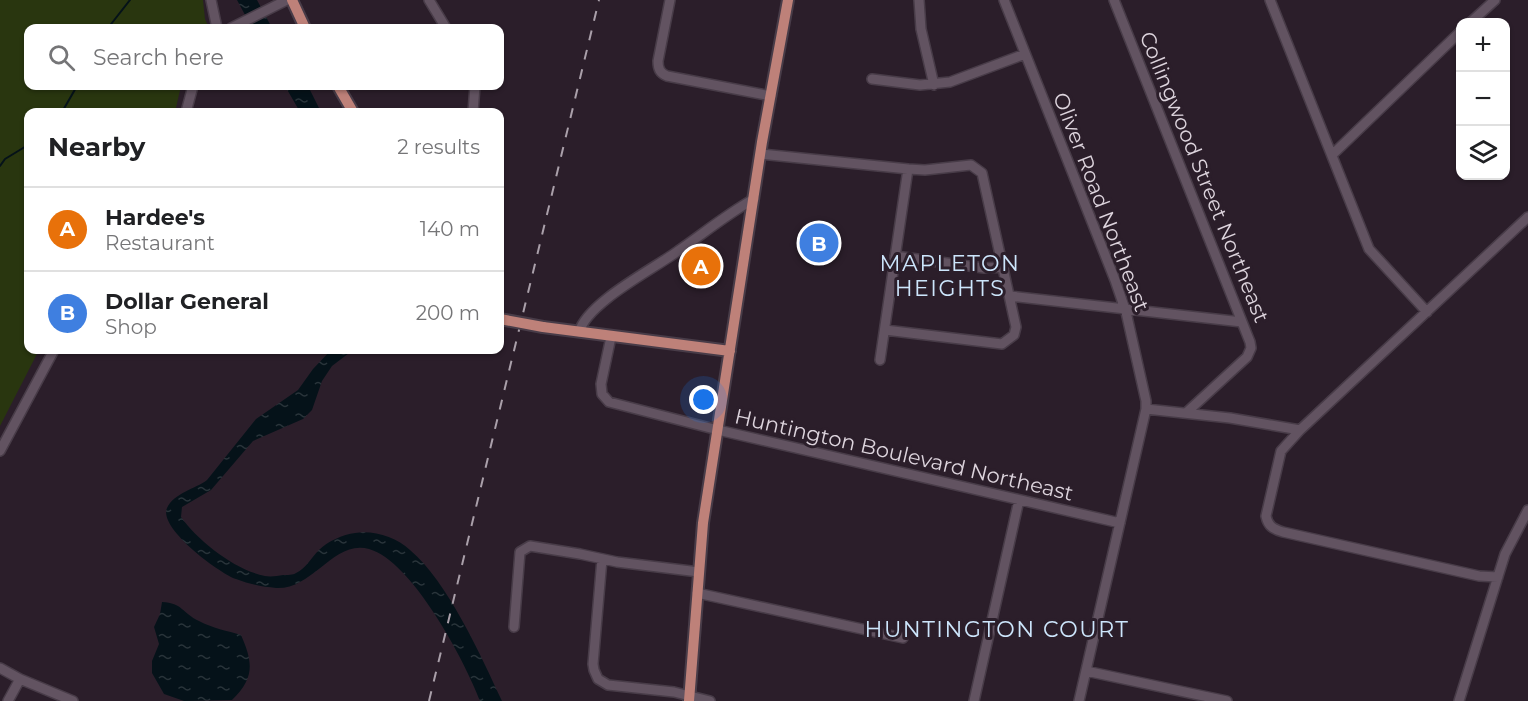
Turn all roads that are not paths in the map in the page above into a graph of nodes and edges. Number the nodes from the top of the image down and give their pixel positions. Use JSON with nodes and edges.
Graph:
{"nodes":[{"id":1,"x":211,"y":0,"type":"edge"},
{"id":2,"x":287,"y":0,"type":"edge"},
{"id":3,"x":292,"y":0,"type":"edge"},
{"id":4,"x":429,"y":0,"type":"edge"},
{"id":5,"x":670,"y":0,"type":"edge"},
{"id":6,"x":788,"y":0,"type":"edge"},
{"id":7,"x":919,"y":0,"type":"edge"},
{"id":8,"x":1004,"y":0,"type":"edge"},
{"id":9,"x":1114,"y":0,"type":"edge"},
{"id":10,"x":1270,"y":0,"type":"edge"},
{"id":11,"x":1495,"y":0,"type":"edge"},
{"id":12,"x":1475,"y":18,"type":"edge"},
{"id":13,"x":217,"y":24,"type":"edge"},
{"id":14,"x":238,"y":24,"type":"edge"},
{"id":15,"x":303,"y":24,"type":"edge"},
{"id":16,"x":444,"y":24,"type":"edge"},
{"id":17,"x":1456,"y":38,"type":"edge"},
{"id":18,"x":1025,"y":54,"type":"junction"},
{"id":19,"x":872,"y":79,"type":"dead end"},
{"id":20,"x":934,"y":85,"type":"junction"},
{"id":21,"x":192,"y":90,"type":"edge"},
{"id":22,"x":340,"y":90,"type":"edge"},
{"id":23,"x":475,"y":90,"type":"edge"},
{"id":24,"x":771,"y":96,"type":"junction"},
{"id":25,"x":187,"y":108,"type":"edge"},
{"id":26,"x":351,"y":108,"type":"edge"},
{"id":27,"x":473,"y":108,"type":"edge"},
{"id":28,"x":761,"y":154,"type":"junction"},
{"id":29,"x":1332,"y":155,"type":"junction"},
{"id":30,"x":908,"y":169,"type":"junction"},
{"id":31,"x":754,"y":199,"type":"junction"},
{"id":32,"x":1528,"y":217,"type":"edge"},
{"id":33,"x":895,"y":256,"type":"junction"},
{"id":34,"x":1004,"y":267,"type":"junction"},
{"id":35,"x":1010,"y":296,"type":"junction"},
{"id":36,"x":1124,"y":308,"type":"junction"},
{"id":37,"x":1427,"y":312,"type":"junction"},
{"id":38,"x":504,"y":320,"type":"edge"},
{"id":39,"x":1242,"y":322,"type":"junction"},
{"id":40,"x":885,"y":330,"type":"junction"},
{"id":41,"x":579,"y":332,"type":"junction"},
{"id":42,"x":611,"y":337,"type":"junction"},
{"id":43,"x":730,"y":351,"type":"junction"},
{"id":44,"x":52,"y":354,"type":"edge"},
{"id":45,"x":880,"y":360,"type":"dead end"},
{"id":46,"x":1146,"y":409,"type":"junction"},
{"id":47,"x":1186,"y":413,"type":"junction"},
{"id":48,"x":718,"y":430,"type":"junction"},
{"id":49,"x":1300,"y":430,"type":"junction"},
{"id":50,"x":0,"y":451,"type":"edge"},
{"id":51,"x":1019,"y":500,"type":"junction"},
{"id":52,"x":1528,"y":510,"type":"edge"},
{"id":53,"x":1120,"y":523,"type":"junction"},
{"id":54,"x":602,"y":559,"type":"junction"},
{"id":55,"x":699,"y":572,"type":"junction"},
{"id":56,"x":1498,"y":577,"type":"junction"},
{"id":57,"x":698,"y":593,"type":"junction"},
{"id":58,"x":514,"y":627,"type":"dead end"},
{"id":59,"x":903,"y":638,"type":"dead end"},
{"id":60,"x":0,"y":668,"type":"edge"},
{"id":61,"x":1086,"y":671,"type":"junction"},
{"id":62,"x":20,"y":679,"type":"junction"},
{"id":63,"x":1184,"y":696,"type":"edge"},
{"id":64,"x":689,"y":698,"type":"edge"},
{"id":65,"x":8,"y":701,"type":"edge"},
{"id":66,"x":73,"y":701,"type":"edge"},
{"id":67,"x":710,"y":701,"type":"edge"},
{"id":68,"x":974,"y":701,"type":"edge"},
{"id":69,"x":1079,"y":701,"type":"edge"},
{"id":70,"x":1227,"y":701,"type":"edge"},
{"id":71,"x":1460,"y":701,"type":"edge"}],
"edges":[{"from":1,"to":13,"type":"street"},
{"from":2,"to":14,"type":"street"},
{"from":3,"to":15,"type":"main road"},
{"from":4,"to":16,"type":"street"},
{"from":5,"to":24,"type":"street"},
{"from":6,"to":24,"type":"main road"},
{"from":7,"to":20,"type":"street"},
{"from":8,"to":18,"type":"street","name":"Oliver Road Northeast"},
{"from":9,"to":39,"type":"street","name":"Collingwood Street Northeast"},
{"from":10,"to":29,"type":"street"},
{"from":11,"to":12,"type":"street"},
{"from":17,"to":29,"type":"street"},
{"from":18,"to":20,"type":"street"},
{"from":18,"to":36,"type":"street","name":"Oliver Road Northeast"},
{"from":19,"to":20,"type":"street"},
{"from":21,"to":25,"type":"street"},
{"from":22,"to":26,"type":"main road"},
{"from":23,"to":27,"type":"street"},
{"from":24,"to":28,"type":"main road"},
{"from":28,"to":30,"type":"street"},
{"from":28,"to":31,"type":"main road"},
{"from":29,"to":37,"type":"street"},
{"from":30,"to":33,"type":"street"},
{"from":30,"to":34,"type":"street"},
{"from":31,"to":41,"type":"street"},
{"from":31,"to":43,"type":"main road"},
{"from":32,"to":37,"type":"street"},
{"from":33,"to":34,"type":"street"},
{"from":33,"to":40,"type":"street"},
{"from":34,"to":35,"type":"street"},
{"from":35,"to":36,"type":"street"},
{"from":35,"to":40,"type":"street"},
{"from":36,"to":39,"type":"street"},
{"from":36,"to":46,"type":"street","name":"Oliver Road Northeast"},
{"from":37,"to":49,"type":"street"},
{"from":38,"to":41,"type":"main road","bridge":true},
{"from":39,"to":47,"type":"street","name":"Collingwood Street Northeast"},
{"from":40,"to":45,"type":"street"},
{"from":41,"to":42,"type":"main road"},
{"from":42,"to":43,"type":"main road"},
{"from":42,"to":48,"type":"street","name":"Huntington Boulevard Northeast"},
{"from":43,"to":48,"type":"main road"},
{"from":44,"to":50,"type":"street"},
{"from":46,"to":47,"type":"street"},
{"from":46,"to":53,"type":"street","name":"Oliver Road Northeast"},
{"from":47,"to":49,"type":"street"},
{"from":48,"to":51,"type":"street","name":"Huntington Boulevard Northeast"},
{"from":48,"to":55,"type":"main road"},
{"from":49,"to":56,"type":"street"},
{"from":51,"to":53,"type":"street","name":"Huntington Boulevard Northeast"},
{"from":51,"to":68,"type":"street"},
{"from":52,"to":56,"type":"street"},
{"from":53,"to":61,"type":"street","name":"Oliver Road Northeast"},
{"from":54,"to":55,"type":"street"},
{"from":54,"to":58,"type":"street"},
{"from":54,"to":64,"type":"street"},
{"from":55,"to":57,"type":"main road"},
{"from":56,"to":71,"type":"street"},
{"from":57,"to":59,"type":"street"},
{"from":57,"to":64,"type":"main road"},
{"from":60,"to":62,"type":"street"},
{"from":61,"to":63,"type":"street"},
{"from":61,"to":69,"type":"street","name":"Oliver Road Northeast"},
{"from":62,"to":65,"type":"street"},
{"from":62,"to":66,"type":"street"},
{"from":63,"to":70,"type":"street"},
{"from":64,"to":67,"type":"street"}]}
